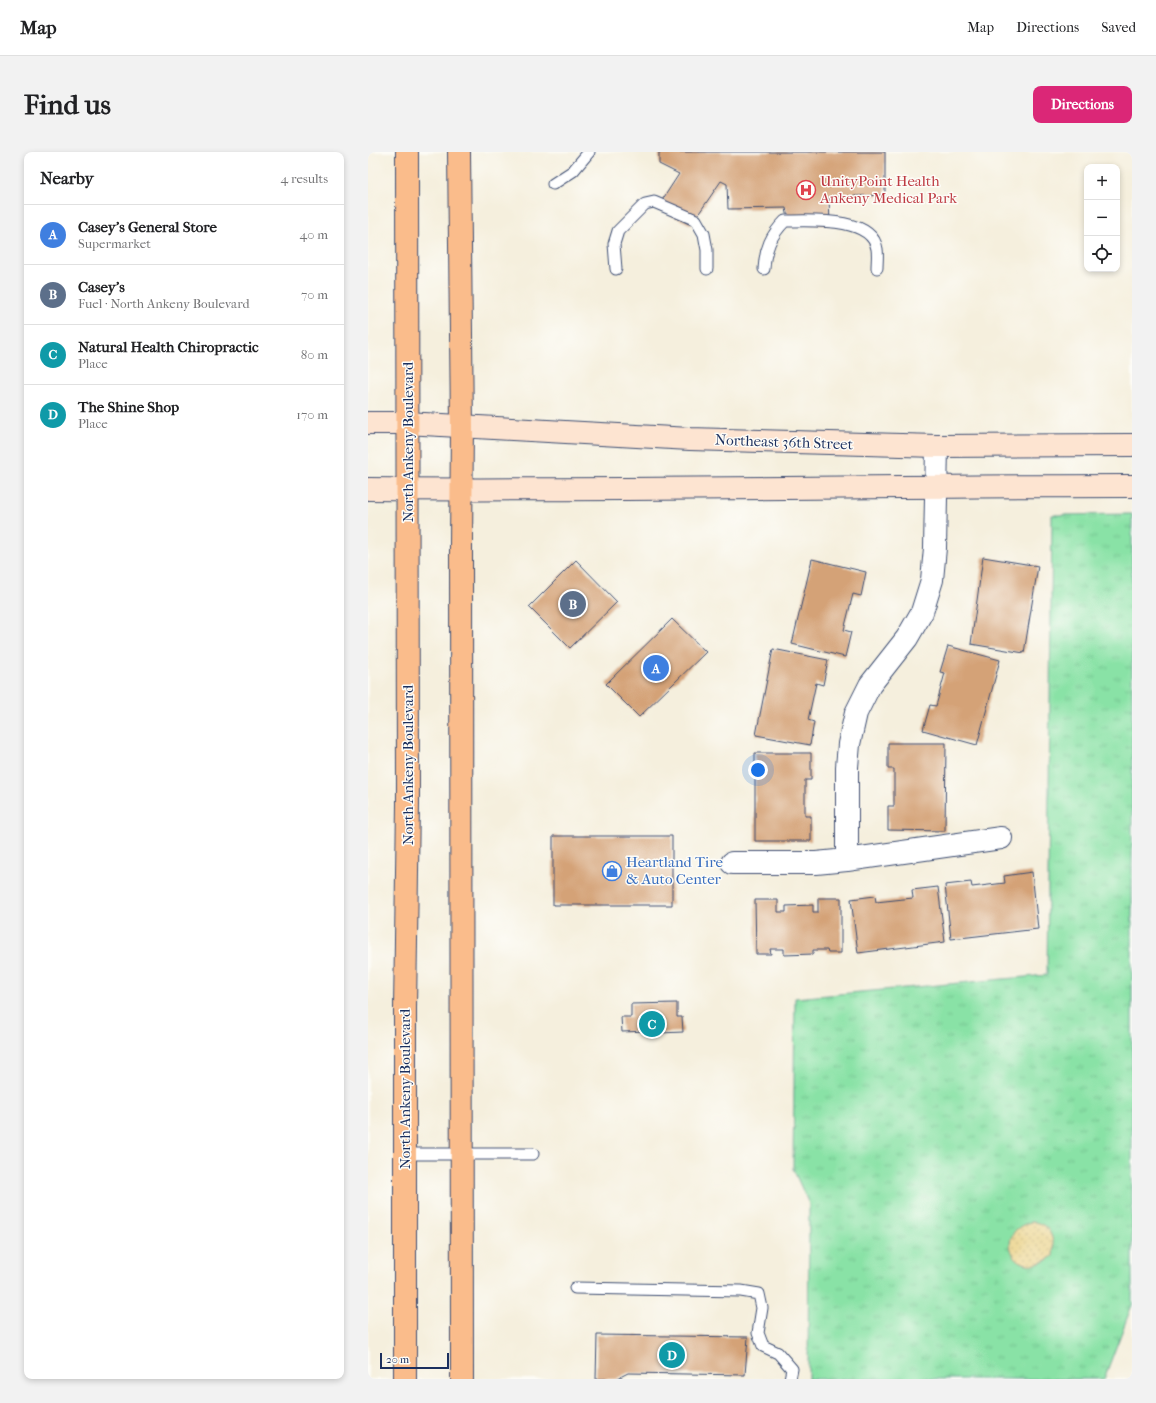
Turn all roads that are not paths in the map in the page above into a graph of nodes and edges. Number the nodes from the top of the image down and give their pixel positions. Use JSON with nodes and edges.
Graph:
{"nodes":[{"id":1,"x":407,"y":152,"type":"edge"},
{"id":2,"x":459,"y":152,"type":"edge"},
{"id":3,"x":589,"y":152,"type":"edge"},
{"id":4,"x":554,"y":184,"type":"dead end"},
{"id":5,"x":877,"y":268,"type":"dead end"},
{"id":6,"x":616,"y":269,"type":"dead end"},
{"id":7,"x":707,"y":269,"type":"dead end"},
{"id":8,"x":764,"y":269,"type":"dead end"},
{"id":9,"x":368,"y":423,"type":"edge"},
{"id":10,"x":406,"y":423,"type":"junction"},
{"id":11,"x":462,"y":426,"type":"junction"},
{"id":12,"x":1132,"y":445,"type":"edge"},
{"id":13,"x":937,"y":446,"type":"junction"},
{"id":14,"x":937,"y":486,"type":"junction"},
{"id":15,"x":1132,"y":486,"type":"edge"},
{"id":16,"x":368,"y":489,"type":"edge"},
{"id":17,"x":408,"y":490,"type":"junction"},
{"id":18,"x":461,"y":490,"type":"junction"},
{"id":19,"x":1001,"y":838,"type":"dead end"},
{"id":20,"x":847,"y":860,"type":"junction"},
{"id":21,"x":732,"y":863,"type":"dead end"},
{"id":22,"x":462,"y":1153,"type":"junction"},
{"id":23,"x":405,"y":1154,"type":"junction"},
{"id":24,"x":533,"y":1154,"type":"dead end"},
{"id":25,"x":575,"y":1288,"type":"dead end"},
{"id":26,"x":405,"y":1379,"type":"edge"},
{"id":27,"x":462,"y":1379,"type":"edge"},
{"id":28,"x":790,"y":1379,"type":"edge"}],
"edges":[{"from":1,"to":10,"type":"main road","name":"North Ankeny Boulevard"},
{"from":2,"to":11,"type":"main road"},
{"from":3,"to":4,"type":"lane"},
{"from":5,"to":8,"type":"lane"},
{"from":6,"to":7,"type":"lane"},
{"from":9,"to":10,"type":"main road","name":"Northeast 36th Street"},
{"from":10,"to":11,"type":"main road","name":"Northeast 36th Street"},
{"from":10,"to":17,"type":"main road","name":"North Ankeny Boulevard"},
{"from":11,"to":13,"type":"main road","name":"Northeast 36th Street"},
{"from":11,"to":18,"type":"main road"},
{"from":12,"to":13,"type":"main road","name":"Northeast 36th Street"},
{"from":13,"to":14,"type":"street"},
{"from":14,"to":15,"type":"main road"},
{"from":14,"to":18,"type":"main road"},
{"from":14,"to":20,"type":"street"},
{"from":16,"to":17,"type":"main road"},
{"from":17,"to":18,"type":"main road"},
{"from":17,"to":23,"type":"main road","name":"North Ankeny Boulevard"},
{"from":18,"to":22,"type":"main road"},
{"from":19,"to":20,"type":"street"},
{"from":20,"to":21,"type":"street"},
{"from":22,"to":23,"type":"lane"},
{"from":22,"to":24,"type":"lane"},
{"from":22,"to":27,"type":"main road"},
{"from":23,"to":26,"type":"main road","name":"North Ankeny Boulevard"},
{"from":25,"to":28,"type":"lane"}]}
